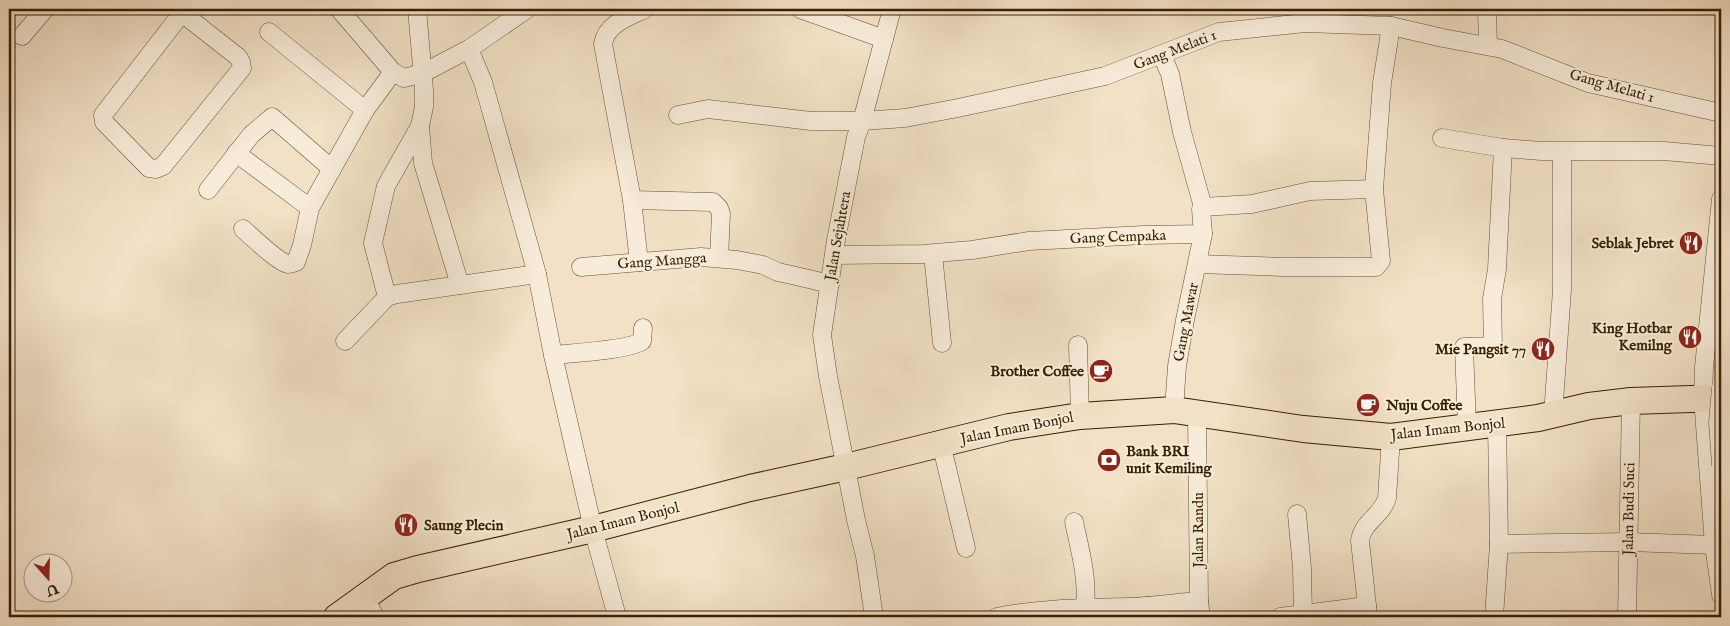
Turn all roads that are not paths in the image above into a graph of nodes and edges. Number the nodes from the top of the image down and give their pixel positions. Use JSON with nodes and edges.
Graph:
{"nodes":[{"id":1,"x":45,"y":9,"type":"edge"},
{"id":2,"x":339,"y":9,"type":"edge"},
{"id":3,"x":417,"y":9,"type":"edge"},
{"id":4,"x":527,"y":9,"type":"edge"},
{"id":5,"x":645,"y":9,"type":"edge"},
{"id":6,"x":800,"y":9,"type":"edge"},
{"id":7,"x":892,"y":9,"type":"edge"},
{"id":8,"x":1487,"y":9,"type":"edge"},
{"id":9,"x":183,"y":11,"type":"edge"},
{"id":10,"x":1391,"y":26,"type":"junction"},
{"id":11,"x":269,"y":32,"type":"dead end"},
{"id":12,"x":22,"y":36,"type":"dead end"},
{"id":13,"x":884,"y":38,"type":"junction"},
{"id":14,"x":1488,"y":46,"type":"junction"},
{"id":15,"x":469,"y":49,"type":"junction"},
{"id":16,"x":1162,"y":55,"type":"junction"},
{"id":17,"x":393,"y":72,"type":"junction"},
{"id":18,"x":423,"y":73,"type":"junction"},
{"id":19,"x":365,"y":110,"type":"junction"},
{"id":20,"x":1721,"y":113,"type":"edge"},
{"id":21,"x":678,"y":115,"type":"dead end"},
{"id":22,"x":862,"y":121,"type":"junction"},
{"id":23,"x":420,"y":126,"type":"junction"},
{"id":24,"x":1442,"y":138,"type":"dead end"},
{"id":25,"x":1503,"y":148,"type":"junction"},
{"id":26,"x":1562,"y":152,"type":"junction"},
{"id":27,"x":236,"y":153,"type":"junction"},
{"id":28,"x":1721,"y":156,"type":"edge"},
{"id":29,"x":332,"y":169,"type":"junction"},
{"id":30,"x":1374,"y":189,"type":"junction"},
{"id":31,"x":208,"y":190,"type":"dead end"},
{"id":32,"x":1721,"y":199,"type":"edge"},
{"id":33,"x":632,"y":200,"type":"junction"},
{"id":34,"x":1203,"y":207,"type":"junction"},
{"id":35,"x":310,"y":208,"type":"junction"},
{"id":36,"x":243,"y":229,"type":"dead end"},
{"id":37,"x":1203,"y":234,"type":"junction"},
{"id":38,"x":932,"y":254,"type":"junction"},
{"id":39,"x":834,"y":255,"type":"junction"},
{"id":40,"x":719,"y":258,"type":"junction"},
{"id":41,"x":639,"y":262,"type":"junction"},
{"id":42,"x":1197,"y":264,"type":"junction"},
{"id":43,"x":581,"y":267,"type":"dead end"},
{"id":44,"x":537,"y":274,"type":"junction"},
{"id":45,"x":830,"y":284,"type":"junction"},
{"id":46,"x":460,"y":285,"type":"junction"},
{"id":47,"x":1717,"y":287,"type":"edge"},
{"id":48,"x":387,"y":297,"type":"junction"},
{"id":49,"x":643,"y":328,"type":"dead end"},
{"id":50,"x":345,"y":341,"type":"dead end"},
{"id":51,"x":942,"y":343,"type":"dead end"},
{"id":52,"x":1078,"y":345,"type":"dead end"},
{"id":53,"x":553,"y":356,"type":"junction"},
{"id":54,"x":1715,"y":394,"type":"edge"},
{"id":55,"x":1631,"y":401,"type":"junction"},
{"id":56,"x":1186,"y":411,"type":"junction"},
{"id":57,"x":1553,"y":415,"type":"junction"},
{"id":58,"x":1080,"y":416,"type":"junction"},
{"id":59,"x":1497,"y":424,"type":"junction"},
{"id":60,"x":1467,"y":427,"type":"junction"},
{"id":61,"x":1391,"y":437,"type":"junction"},
{"id":62,"x":942,"y":443,"type":"junction"},
{"id":63,"x":1721,"y":465,"type":"edge"},
{"id":64,"x":846,"y":467,"type":"junction"},
{"id":65,"x":1297,"y":514,"type":"dead end"},
{"id":66,"x":1074,"y":522,"type":"dead end"},
{"id":67,"x":593,"y":529,"type":"junction"},
{"id":68,"x":1628,"y":542,"type":"junction"},
{"id":69,"x":1499,"y":544,"type":"junction"},
{"id":70,"x":1714,"y":545,"type":"junction"},
{"id":71,"x":966,"y":548,"type":"dead end"},
{"id":72,"x":1721,"y":595,"type":"edge"},
{"id":73,"x":370,"y":607,"type":"edge"},
{"id":74,"x":1085,"y":608,"type":"junction"},
{"id":75,"x":1200,"y":609,"type":"edge"},
{"id":76,"x":1367,"y":612,"type":"edge"},
{"id":77,"x":616,"y":613,"type":"dead end"},
{"id":78,"x":1303,"y":615,"type":"junction"},
{"id":79,"x":337,"y":617,"type":"edge"},
{"id":80,"x":874,"y":617,"type":"edge"},
{"id":81,"x":997,"y":617,"type":"edge"},
{"id":82,"x":1280,"y":617,"type":"edge"},
{"id":83,"x":1494,"y":617,"type":"edge"},
{"id":84,"x":1627,"y":617,"type":"edge"}],
"edges":[{"from":1,"to":12,"type":"street"},
{"from":2,"to":17,"type":"street"},
{"from":3,"to":18,"type":"street"},
{"from":4,"to":15,"type":"street"},
{"from":5,"to":33,"type":"street"},
{"from":6,"to":13,"type":"street"},
{"from":7,"to":13,"type":"street","name":"Jalan Sejahtera"},
{"from":8,"to":14,"type":"street"},
{"from":9,"to":9,"type":"street"},
{"from":10,"to":14,"type":"street","name":"Gang Melati 1"},
{"from":10,"to":16,"type":"street","name":"Gang Melati 1"},
{"from":10,"to":30,"type":"street"},
{"from":11,"to":19,"type":"street"},
{"from":13,"to":22,"type":"street","name":"Jalan Sejahtera"},
{"from":14,"to":20,"type":"street","name":"Gang Melati 1"},
{"from":15,"to":18,"type":"street"},
{"from":15,"to":44,"type":"street"},
{"from":16,"to":22,"type":"street","name":"Gang Melati 1"},
{"from":16,"to":34,"type":"street"},
{"from":17,"to":18,"type":"street"},
{"from":17,"to":19,"type":"street"},
{"from":18,"to":23,"type":"street"},
{"from":19,"to":29,"type":"street"},
{"from":21,"to":22,"type":"street","name":"Gang Melati 1"},
{"from":22,"to":39,"type":"street","name":"Jalan Sejahtera"},
{"from":23,"to":46,"type":"street"},
{"from":23,"to":48,"type":"street"},
{"from":24,"to":25,"type":"street"},
{"from":25,"to":26,"type":"street"},
{"from":25,"to":60,"type":"street"},
{"from":26,"to":28,"type":"street"},
{"from":26,"to":57,"type":"street"},
{"from":27,"to":29,"type":"street"},
{"from":27,"to":31,"type":"street"},
{"from":27,"to":35,"type":"street"},
{"from":29,"to":35,"type":"street"},
{"from":30,"to":34,"type":"street"},
{"from":30,"to":42,"type":"street"},
{"from":32,"to":47,"type":"street"},
{"from":33,"to":40,"type":"street"},
{"from":33,"to":41,"type":"street"},
{"from":34,"to":37,"type":"street"},
{"from":35,"to":36,"type":"street"},
{"from":37,"to":38,"type":"street","name":"Gang Cempaka"},
{"from":37,"to":42,"type":"street","name":"Gang Mawar"},
{"from":38,"to":39,"type":"street","name":"Gang Cempaka"},
{"from":38,"to":51,"type":"street"},
{"from":39,"to":45,"type":"street","name":"Jalan Sejahtera"},
{"from":40,"to":41,"type":"street","name":"Gang Mangga"},
{"from":40,"to":45,"type":"street","name":"Gang Mangga"},
{"from":41,"to":43,"type":"street","name":"Gang Mangga"},
{"from":42,"to":56,"type":"street","name":"Gang Mawar"},
{"from":44,"to":46,"type":"street"},
{"from":44,"to":53,"type":"street"},
{"from":45,"to":64,"type":"street","name":"Jalan Sejahtera"},
{"from":46,"to":48,"type":"street"},
{"from":47,"to":54,"type":"street"},
{"from":48,"to":50,"type":"street"},
{"from":49,"to":53,"type":"street"},
{"from":52,"to":58,"type":"street"},
{"from":53,"to":67,"type":"street"},
{"from":54,"to":55,"type":"highway","name":"Jalan Imam Bonjol"},
{"from":54,"to":63,"type":"street","bridge":true},
{"from":54,"to":70,"type":"street"},
{"from":55,"to":57,"type":"highway","name":"Jalan Imam Bonjol"},
{"from":55,"to":68,"type":"street","name":"Jalan Budi Suci"},
{"from":56,"to":58,"type":"highway","name":"Jalan Imam Bonjol"},
{"from":56,"to":61,"type":"highway","name":"Jalan Imam Bonjol"},
{"from":56,"to":75,"type":"street","name":"Jalan Randu"},
{"from":57,"to":59,"type":"highway","name":"Jalan Imam Bonjol"},
{"from":58,"to":62,"type":"highway","name":"Jalan Imam Bonjol"},
{"from":59,"to":60,"type":"highway","name":"Jalan Imam Bonjol"},
{"from":59,"to":69,"type":"street"},
{"from":60,"to":61,"type":"highway","name":"Jalan Imam Bonjol"},
{"from":61,"to":76,"type":"street"},
{"from":62,"to":64,"type":"highway","name":"Jalan Imam Bonjol"},
{"from":62,"to":71,"type":"street"},
{"from":64,"to":67,"type":"highway","name":"Jalan Imam Bonjol"},
{"from":64,"to":80,"type":"street","name":"Jalan Sejahtera"},
{"from":65,"to":78,"type":"street"},
{"from":66,"to":74,"type":"street"},
{"from":67,"to":73,"type":"highway","name":"Jalan Imam Bonjol"},
{"from":67,"to":77,"type":"street"},
{"from":68,"to":69,"type":"street"},
{"from":68,"to":70,"type":"street"},
{"from":68,"to":84,"type":"street","name":"Jalan Budi Suci"},
{"from":69,"to":83,"type":"street"},
{"from":70,"to":72,"type":"street"},
{"from":73,"to":79,"type":"highway","name":"Jalan Imam Bonjol"},
{"from":74,"to":75,"type":"street"},
{"from":74,"to":81,"type":"street"},
{"from":76,"to":78,"type":"street"},
{"from":78,"to":82,"type":"street"}]}
